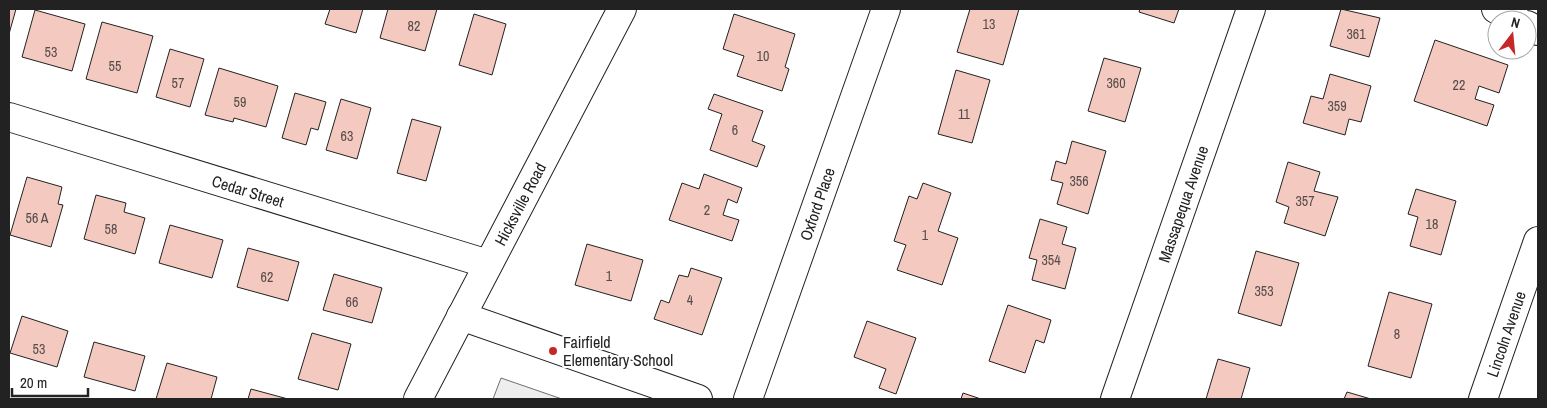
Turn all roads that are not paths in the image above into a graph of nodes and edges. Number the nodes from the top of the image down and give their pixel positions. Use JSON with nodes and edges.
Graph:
{"nodes":[{"id":1,"x":622,"y":9,"type":"edge"},
{"id":2,"x":886,"y":9,"type":"edge"},
{"id":3,"x":1251,"y":9,"type":"edge"},
{"id":4,"x":9,"y":117,"type":"edge"},
{"id":5,"x":1538,"y":241,"type":"edge"},
{"id":6,"x":488,"y":264,"type":"junction"},
{"id":7,"x":461,"y":316,"type":"junction"},
{"id":8,"x":418,"y":399,"type":"edge"},
{"id":9,"x":698,"y":399,"type":"edge"},
{"id":10,"x":748,"y":399,"type":"edge"},
{"id":11,"x":1115,"y":399,"type":"edge"},
{"id":12,"x":1484,"y":399,"type":"edge"}],
"edges":[{"from":1,"to":6,"type":"street","name":"Hicksville Road"},
{"from":2,"to":10,"type":"street","name":"Oxford Place"},
{"from":3,"to":11,"type":"street","name":"Massapequa Avenue"},
{"from":4,"to":6,"type":"street","name":"Cedar Street"},
{"from":5,"to":12,"type":"street","name":"Lincoln Avenue"},
{"from":6,"to":7,"type":"street","name":"Hicksville Road"},
{"from":7,"to":8,"type":"street","name":"Hicksville Road"},
{"from":7,"to":9,"type":"street"}]}
